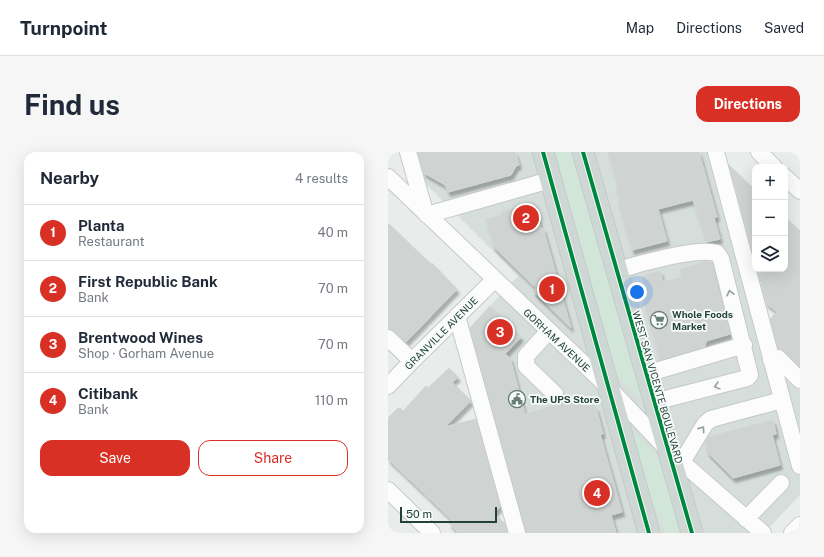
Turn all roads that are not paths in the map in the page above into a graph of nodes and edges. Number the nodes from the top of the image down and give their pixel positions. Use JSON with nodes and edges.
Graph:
{"nodes":[{"id":1,"x":408,"y":152,"type":"edge"},
{"id":2,"x":543,"y":152,"type":"edge"},
{"id":3,"x":583,"y":152,"type":"edge"},
{"id":4,"x":716,"y":152,"type":"edge"},
{"id":5,"x":758,"y":152,"type":"edge"},
{"id":6,"x":771,"y":164,"type":"edge"},
{"id":7,"x":388,"y":177,"type":"edge"},
{"id":8,"x":550,"y":180,"type":"junction"},
{"id":9,"x":788,"y":180,"type":"edge"},
{"id":10,"x":800,"y":191,"type":"edge"},
{"id":11,"x":426,"y":214,"type":"junction"},
{"id":12,"x":617,"y":270,"type":"junction"},
{"id":13,"x":494,"y":280,"type":"junction"},
{"id":14,"x":457,"y":316,"type":"junction"},
{"id":15,"x":548,"y":332,"type":"junction"},
{"id":16,"x":388,"y":338,"type":"edge"},
{"id":17,"x":744,"y":345,"type":"junction"},
{"id":18,"x":412,"y":361,"type":"junction"},
{"id":19,"x":772,"y":363,"type":"junction"},
{"id":20,"x":750,"y":371,"type":"junction"},
{"id":21,"x":646,"y":374,"type":"junction"},
{"id":22,"x":800,"y":380,"type":"edge"},
{"id":23,"x":388,"y":386,"type":"edge"},
{"id":24,"x":608,"y":387,"type":"junction"},
{"id":25,"x":554,"y":394,"type":"dead end"},
{"id":26,"x":782,"y":400,"type":"junction"},
{"id":27,"x":654,"y":402,"type":"junction"},
{"id":28,"x":667,"y":449,"type":"junction"},
{"id":29,"x":682,"y":462,"type":"junction"},
{"id":30,"x":629,"y":464,"type":"junction"},
{"id":31,"x":800,"y":466,"type":"edge"},
{"id":32,"x":781,"y":483,"type":"dead end"},
{"id":33,"x":388,"y":490,"type":"edge"},
{"id":34,"x":746,"y":519,"type":"junction"},
{"id":35,"x":800,"y":525,"type":"edge"},
{"id":36,"x":432,"y":533,"type":"edge"},
{"id":37,"x":517,"y":533,"type":"edge"},
{"id":38,"x":649,"y":533,"type":"edge"},
{"id":39,"x":661,"y":533,"type":"edge"},
{"id":40,"x":692,"y":533,"type":"edge"},
{"id":41,"x":763,"y":533,"type":"edge"},
{"id":42,"x":792,"y":533,"type":"edge"}],
"edges":[{"from":1,"to":11,"type":"street"},
{"from":2,"to":8,"type":"main road"},
{"from":3,"to":12,"type":"main road","name":"WEST SAN VICENTE BOULEVARD"},
{"from":4,"to":19,"type":"street"},
{"from":5,"to":6,"type":"street"},
{"from":7,"to":11,"type":"street","name":"GORHAM AVENUE"},
{"from":8,"to":11,"type":"street"},
{"from":8,"to":24,"type":"main road"},
{"from":9,"to":10,"type":"street"},
{"from":11,"to":13,"type":"street","name":"GORHAM AVENUE"},
{"from":17,"to":12,"type":"street","one_way":true},
{"from":12,"to":21,"type":"main road","name":"WEST SAN VICENTE BOULEVARD"},
{"from":13,"to":14,"type":"street","name":"GRANVILLE AVENUE"},
{"from":13,"to":15,"type":"street","name":"GORHAM AVENUE"},
{"from":14,"to":18,"type":"street","name":"GRANVILLE AVENUE"},
{"from":14,"to":37,"type":"street"},
{"from":15,"to":24,"type":"street","name":"GORHAM AVENUE"},
{"from":15,"to":25,"type":"street"},
{"from":16,"to":18,"type":"street"},
{"from":17,"to":20,"type":"street"},
{"from":17,"to":21,"type":"street"},
{"from":18,"to":23,"type":"street","name":"GRANVILLE AVENUE"},
{"from":19,"to":20,"type":"street"},
{"from":19,"to":22,"type":"street"},
{"from":19,"to":26,"type":"street"},
{"from":20,"to":27,"type":"street","one_way":true},
{"from":21,"to":27,"type":"main road","name":"WEST SAN VICENTE BOULEVARD"},
{"from":24,"to":28,"type":"street","name":"GORHAM AVENUE"},
{"from":24,"to":30,"type":"main road"},
{"from":29,"to":26,"type":"street","one_way":true},
{"from":26,"to":31,"type":"street"},
{"from":27,"to":28,"type":"main road","name":"WEST SAN VICENTE BOULEVARD"},
{"from":28,"to":29,"type":"street","name":"GORHAM AVENUE"},
{"from":28,"to":40,"type":"main road","name":"WEST SAN VICENTE BOULEVARD"},
{"from":29,"to":34,"type":"street","name":"GORHAM AVENUE"},
{"from":30,"to":38,"type":"main road"},
{"from":30,"to":39,"type":"main road"},
{"from":32,"to":34,"type":"street"},
{"from":33,"to":36,"type":"street"},
{"from":34,"to":41,"type":"street","name":"GORHAM AVENUE"},
{"from":35,"to":42,"type":"street"}]}
